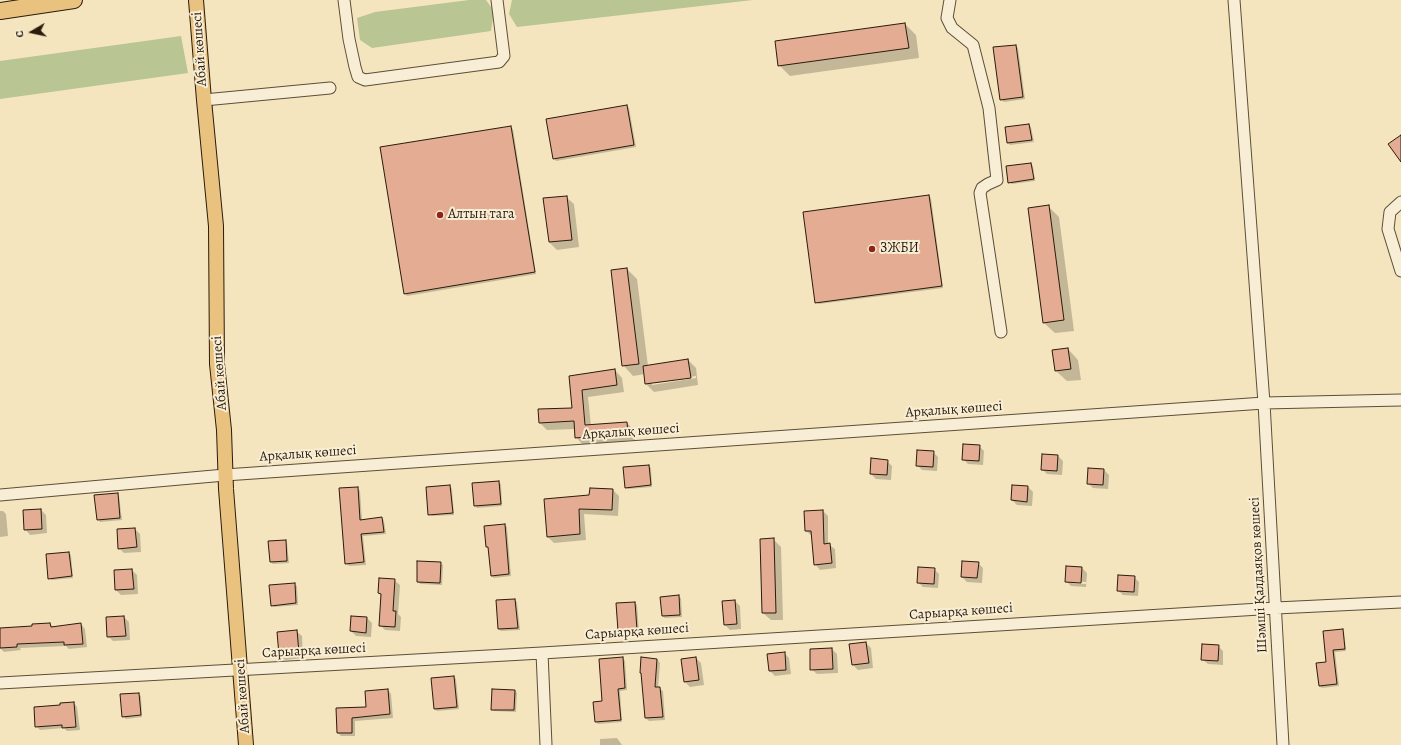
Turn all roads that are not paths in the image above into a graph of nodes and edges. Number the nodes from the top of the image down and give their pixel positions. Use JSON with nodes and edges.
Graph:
{"nodes":[{"id":1,"x":74,"y":0,"type":"edge"},
{"id":2,"x":196,"y":0,"type":"edge"},
{"id":3,"x":344,"y":0,"type":"edge"},
{"id":4,"x":497,"y":0,"type":"edge"},
{"id":5,"x":950,"y":0,"type":"edge"},
{"id":6,"x":1234,"y":0,"type":"edge"},
{"id":7,"x":0,"y":11,"type":"edge"},
{"id":8,"x":330,"y":88,"type":"dead end"},
{"id":9,"x":204,"y":100,"type":"junction"},
{"id":10,"x":1401,"y":202,"type":"edge"},
{"id":11,"x":1401,"y":271,"type":"edge"},
{"id":12,"x":1001,"y":332,"type":"dead end"},
{"id":13,"x":1401,"y":400,"type":"edge"},
{"id":14,"x":1264,"y":404,"type":"junction"},
{"id":15,"x":225,"y":475,"type":"junction"},
{"id":16,"x":0,"y":495,"type":"edge"},
{"id":17,"x":1401,"y":602,"type":"edge"},
{"id":18,"x":1276,"y":608,"type":"junction"},
{"id":19,"x":542,"y":653,"type":"junction"},
{"id":20,"x":241,"y":670,"type":"junction"},
{"id":21,"x":0,"y":683,"type":"edge"},
{"id":22,"x":246,"y":745,"type":"edge"},
{"id":23,"x":546,"y":745,"type":"edge"},
{"id":24,"x":1283,"y":745,"type":"edge"}],
"edges":[{"from":1,"to":7,"type":"highway"},
{"from":2,"to":9,"type":"main road","name":"Абай көшесі"},
{"from":3,"to":4,"type":"street"},
{"from":5,"to":12,"type":"street"},
{"from":6,"to":14,"type":"street","name":"Шәмші Қалдаяқов көшесі"},
{"from":8,"to":9,"type":"street"},
{"from":9,"to":15,"type":"main road","name":"Абай көшесі"},
{"from":10,"to":11,"type":"street"},
{"from":13,"to":14,"type":"street","name":"Арқалық көшесі"},
{"from":14,"to":15,"type":"street","name":"Арқалық көшесі"},
{"from":14,"to":18,"type":"street","name":"Шәмші Қалдаяқов көшесі"},
{"from":15,"to":16,"type":"street","name":"Арқалық көшесі"},
{"from":15,"to":20,"type":"main road","name":"Абай көшесі"},
{"from":17,"to":18,"type":"street","name":"Сарыарқа көшесі"},
{"from":18,"to":19,"type":"street","name":"Сарыарқа көшесі"},
{"from":18,"to":24,"type":"street","name":"Шәмші Қалдаяқов көшесі"},
{"from":19,"to":20,"type":"street","name":"Сарыарқа көшесі"},
{"from":19,"to":23,"type":"street"},
{"from":20,"to":21,"type":"street","name":"Сарыарқа көшесі"},
{"from":20,"to":22,"type":"main road","name":"Абай көшесі"}]}
